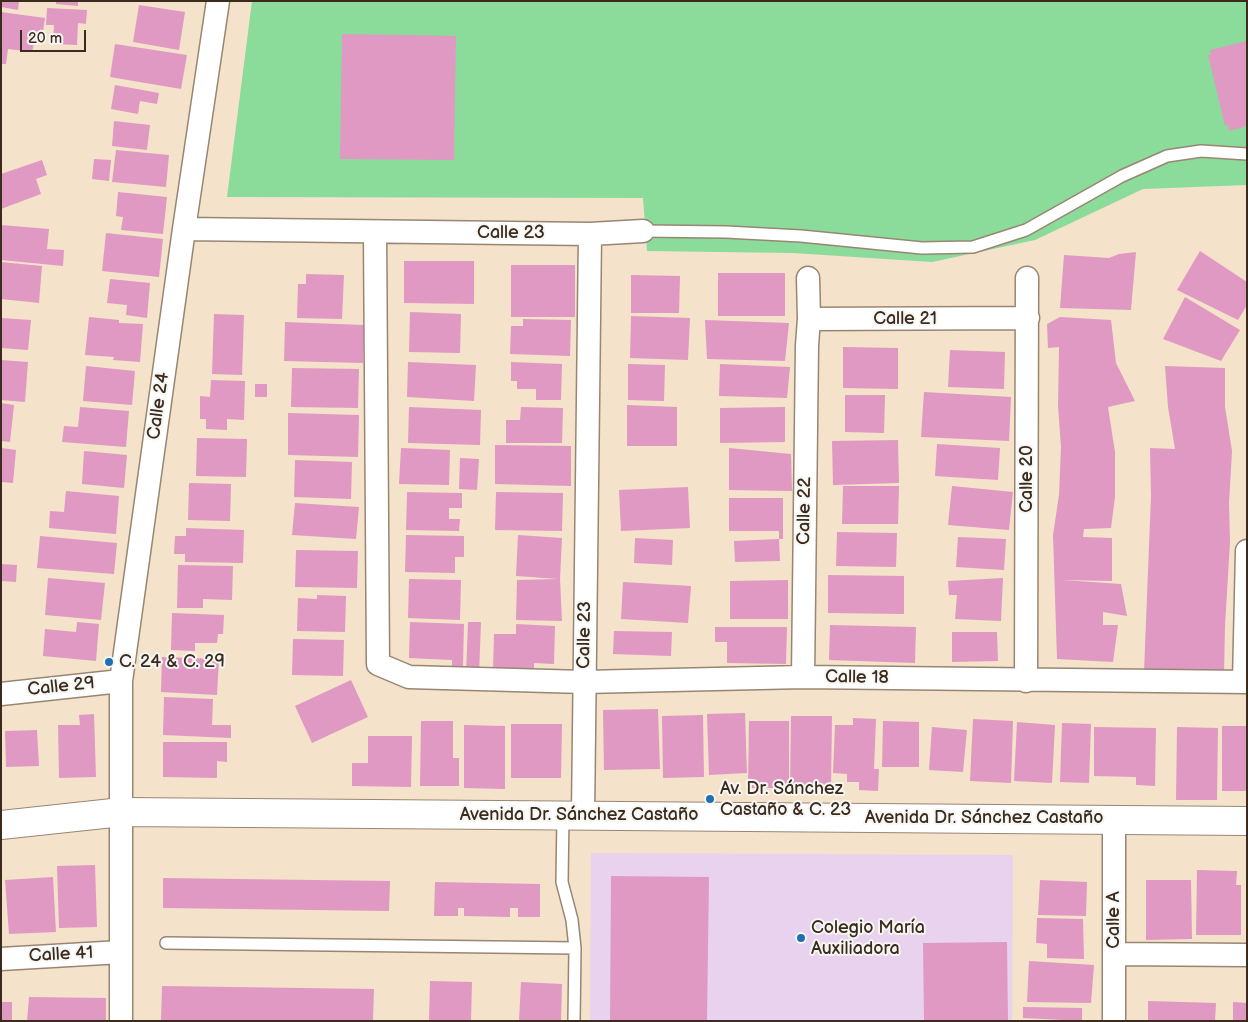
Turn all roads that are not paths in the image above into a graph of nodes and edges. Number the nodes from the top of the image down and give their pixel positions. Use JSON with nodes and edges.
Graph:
{"nodes":[{"id":1,"x":218,"y":1,"type":"edge"},
{"id":2,"x":1247,"y":154,"type":"edge"},
{"id":3,"x":184,"y":228,"type":"junction"},
{"id":4,"x":375,"y":232,"type":"junction"},
{"id":5,"x":643,"y":232,"type":"joint"},
{"id":6,"x":590,"y":234,"type":"junction"},
{"id":7,"x":808,"y":278,"type":"dead end"},
{"id":8,"x":1026,"y":278,"type":"dead end"},
{"id":9,"x":1028,"y":318,"type":"junction"},
{"id":10,"x":809,"y":319,"type":"junction"},
{"id":11,"x":1247,"y":551,"type":"edge"},
{"id":12,"x":803,"y":677,"type":"junction"},
{"id":13,"x":1026,"y":680,"type":"junction"},
{"id":14,"x":121,"y":681,"type":"junction"},
{"id":15,"x":584,"y":682,"type":"junction"},
{"id":16,"x":1246,"y":682,"type":"edge"},
{"id":17,"x":1,"y":694,"type":"edge"},
{"id":18,"x":122,"y":812,"type":"junction"},
{"id":19,"x":573,"y":815,"type":"junction"},
{"id":20,"x":1114,"y":819,"type":"junction"},
{"id":21,"x":1247,"y":821,"type":"edge"},
{"id":22,"x":1,"y":825,"type":"edge"},
{"id":23,"x":166,"y":943,"type":"dead end"},
{"id":24,"x":575,"y":948,"type":"junction"},
{"id":25,"x":121,"y":952,"type":"junction"},
{"id":26,"x":1115,"y":954,"type":"junction"},
{"id":27,"x":1247,"y":955,"type":"edge"},
{"id":28,"x":1,"y":959,"type":"edge"},
{"id":29,"x":121,"y":1021,"type":"edge"},
{"id":30,"x":574,"y":1021,"type":"edge"},
{"id":31,"x":1114,"y":1021,"type":"edge"}],
"edges":[{"from":1,"to":3,"type":"street","name":"Calle 24"},
{"from":2,"to":5,"type":"lane"},
{"from":3,"to":4,"type":"street","name":"Calle 23"},
{"from":3,"to":14,"type":"street","name":"Calle 24"},
{"from":4,"to":6,"type":"street","name":"Calle 23"},
{"from":4,"to":15,"type":"street","name":"Calle 18"},
{"from":5,"to":6,"type":"street"},
{"from":6,"to":15,"type":"street","name":"Calle 23"},
{"from":7,"to":10,"type":"street"},
{"from":8,"to":9,"type":"street","name":"Calle 20"},
{"from":9,"to":10,"type":"street","name":"Calle 21"},
{"from":9,"to":13,"type":"street","name":"Calle 20"},
{"from":10,"to":12,"type":"street","name":"Calle 22"},
{"from":11,"to":16,"type":"street"},
{"from":12,"to":13,"type":"street","name":"Calle 18"},
{"from":12,"to":15,"type":"street","name":"Calle 18"},
{"from":13,"to":16,"type":"street","name":"Calle 18"},
{"from":14,"to":17,"type":"street","name":"Calle 29"},
{"from":14,"to":18,"type":"street","name":"Calle 24"},
{"from":15,"to":19,"type":"street","name":"Calle 23"},
{"from":18,"to":19,"type":"street","name":"Avenida Dr. Sánchez Castaño"},
{"from":18,"to":22,"type":"street","name":"Avenida Dr. Sánchez Castaño"},
{"from":18,"to":25,"type":"street","name":"Calle 24"},
{"from":19,"to":20,"type":"street","name":"Avenida Dr. Sánchez Castaño"},
{"from":19,"to":24,"type":"lane"},
{"from":20,"to":21,"type":"street","name":"Avenida Dr. Sánchez Castaño"},
{"from":20,"to":26,"type":"street","name":"Calle A"},
{"from":23,"to":24,"type":"lane"},
{"from":24,"to":30,"type":"lane"},
{"from":25,"to":28,"type":"street","name":"Calle 41"},
{"from":25,"to":29,"type":"street","name":"Calle 24"},
{"from":26,"to":27,"type":"street"},
{"from":26,"to":31,"type":"street","name":"Calle A"}]}
